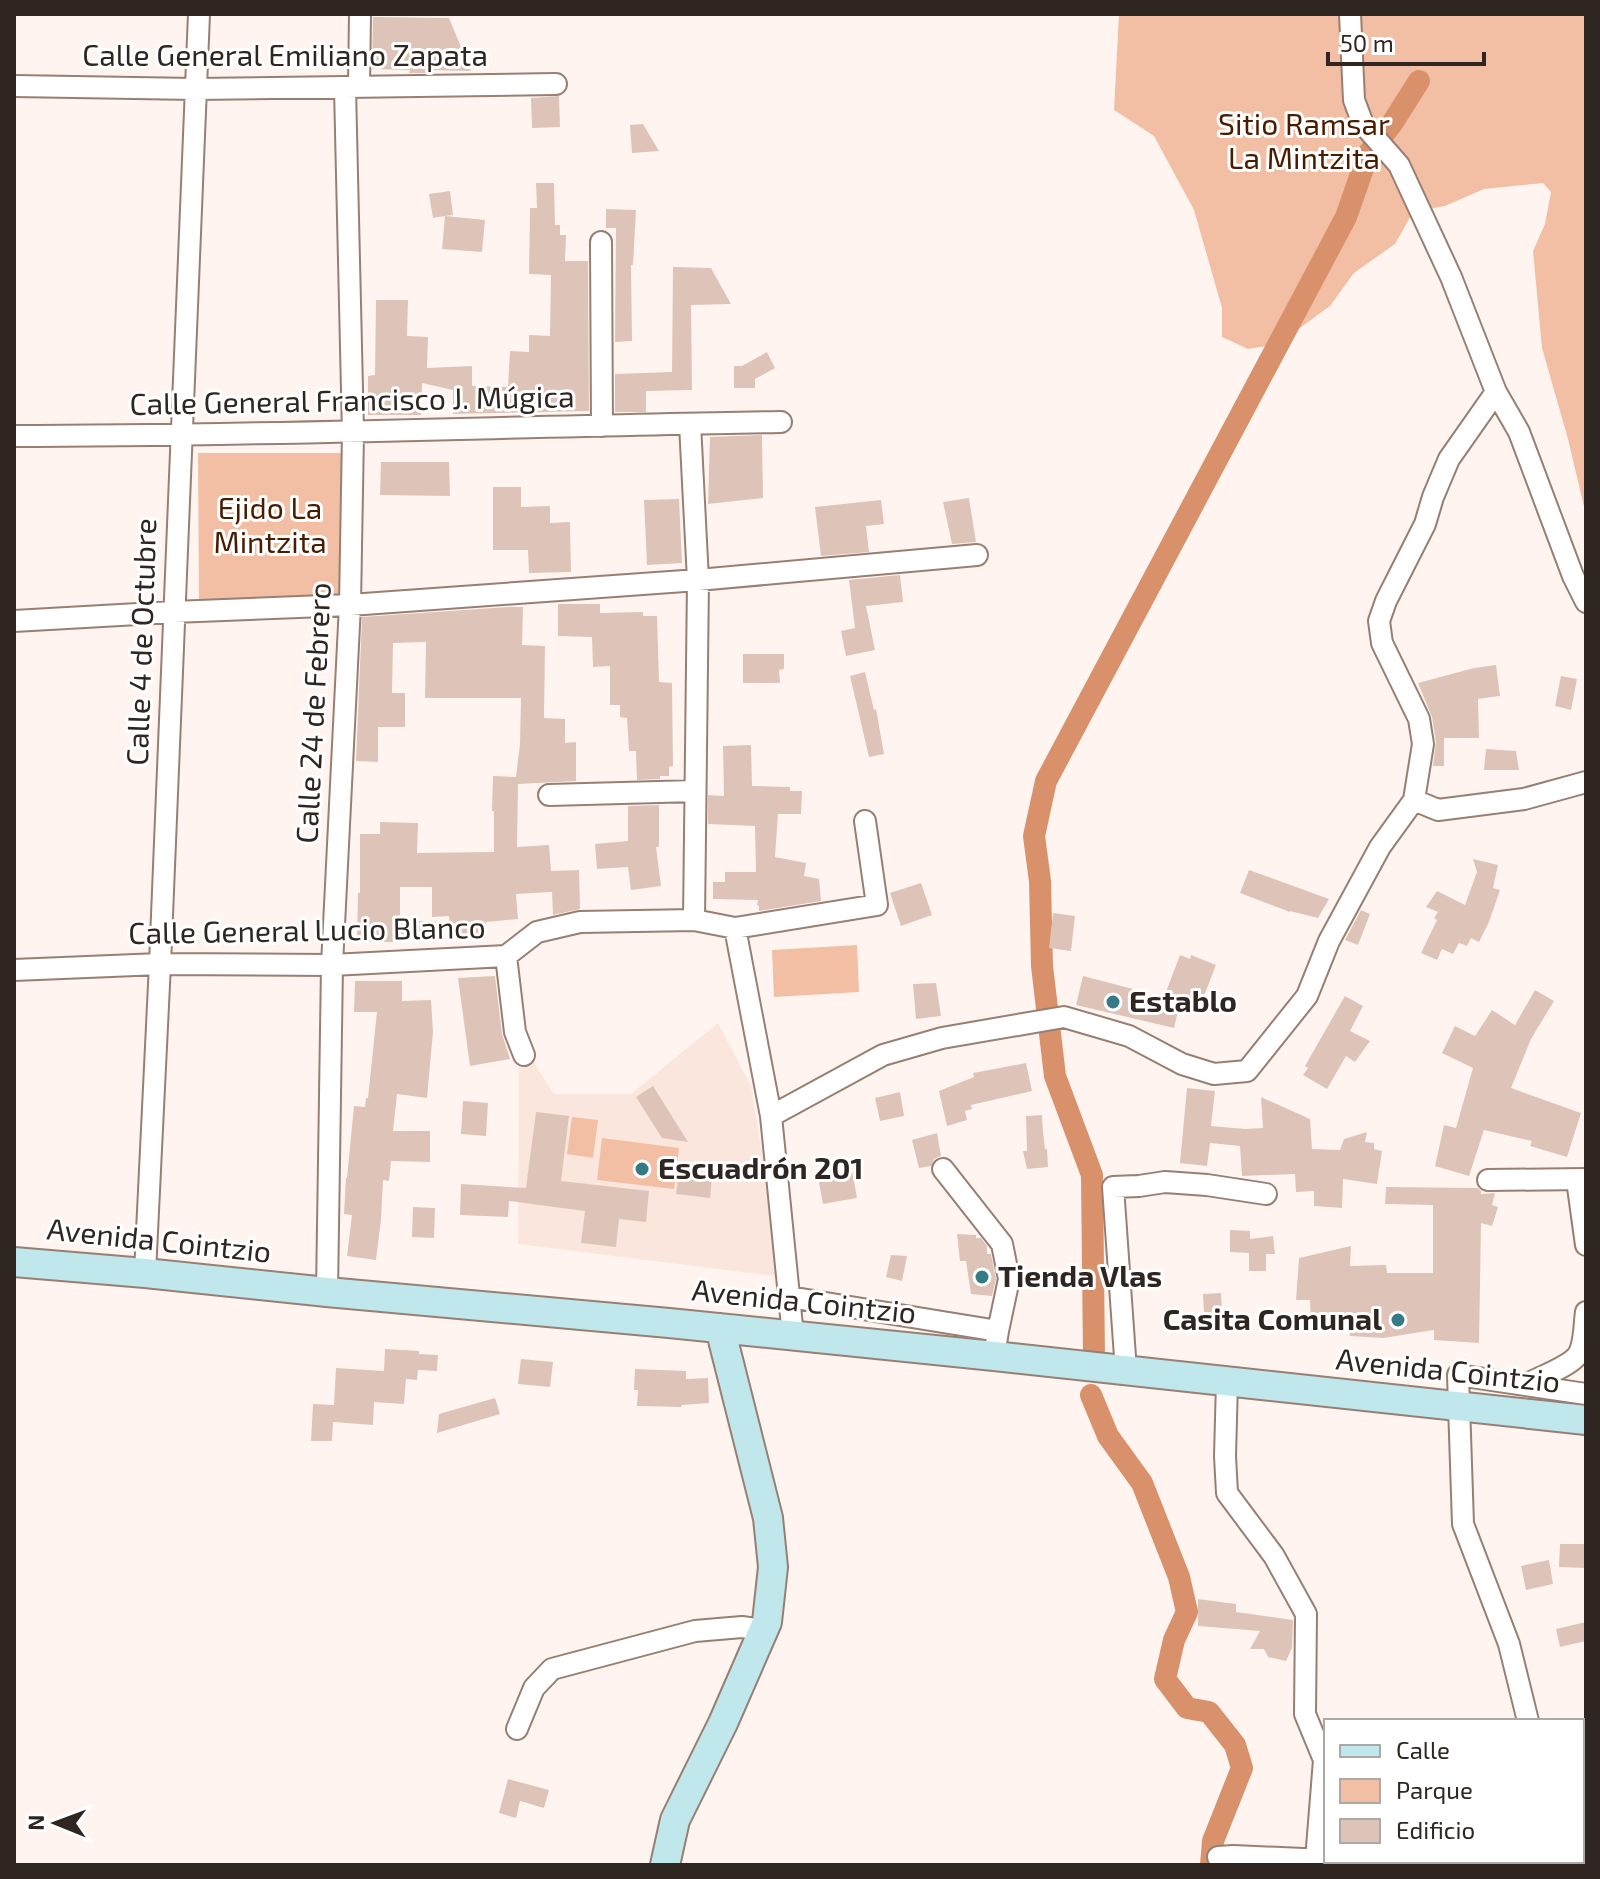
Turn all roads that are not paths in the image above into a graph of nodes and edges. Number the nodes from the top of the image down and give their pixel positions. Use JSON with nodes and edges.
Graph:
{"nodes":[{"id":1,"x":199,"y":14,"type":"edge"},
{"id":2,"x":360,"y":14,"type":"edge"},
{"id":3,"x":1350,"y":14,"type":"edge"},
{"id":4,"x":556,"y":84,"type":"dead end"},
{"id":5,"x":14,"y":86,"type":"edge"},
{"id":6,"x":352,"y":87,"type":"junction"},
{"id":7,"x":195,"y":89,"type":"junction"},
{"id":8,"x":601,"y":242,"type":"dead end"},
{"id":9,"x":1496,"y":392,"type":"junction"},
{"id":10,"x":781,"y":422,"type":"dead end"},
{"id":11,"x":690,"y":424,"type":"junction"},
{"id":12,"x":602,"y":426,"type":"junction"},
{"id":13,"x":353,"y":433,"type":"junction"},
{"id":14,"x":14,"y":436,"type":"edge"},
{"id":15,"x":181,"y":436,"type":"junction"},
{"id":16,"x":977,"y":555,"type":"dead end"},
{"id":17,"x":698,"y":580,"type":"junction"},
{"id":18,"x":1586,"y":602,"type":"edge"},
{"id":19,"x":350,"y":605,"type":"junction"},
{"id":20,"x":173,"y":612,"type":"junction"},
{"id":21,"x":14,"y":621,"type":"edge"},
{"id":22,"x":1586,"y":782,"type":"edge"},
{"id":23,"x":695,"y":791,"type":"junction"},
{"id":24,"x":549,"y":795,"type":"dead end"},
{"id":25,"x":1414,"y":800,"type":"junction"},
{"id":26,"x":865,"y":821,"type":"dead end"},
{"id":27,"x":694,"y":920,"type":"junction"},
{"id":28,"x":735,"y":928,"type":"junction"},
{"id":29,"x":506,"y":956,"type":"junction"},
{"id":30,"x":160,"y":964,"type":"junction"},
{"id":31,"x":332,"y":965,"type":"junction"},
{"id":32,"x":14,"y":970,"type":"edge"},
{"id":33,"x":524,"y":1055,"type":"dead end"},
{"id":34,"x":771,"y":1116,"type":"junction"},
{"id":35,"x":943,"y":1169,"type":"dead end"},
{"id":36,"x":1488,"y":1180,"type":"dead end"},
{"id":37,"x":1581,"y":1180,"type":"edge"},
{"id":38,"x":1266,"y":1194,"type":"dead end"},
{"id":39,"x":1586,"y":1245,"type":"edge"},
{"id":40,"x":14,"y":1262,"type":"edge"},
{"id":41,"x":145,"y":1273,"type":"junction"},
{"id":42,"x":327,"y":1292,"type":"junction"},
{"id":43,"x":789,"y":1297,"type":"junction"},
{"id":44,"x":1586,"y":1312,"type":"edge"},
{"id":45,"x":720,"y":1328,"type":"junction"},
{"id":46,"x":793,"y":1336,"type":"junction"},
{"id":47,"x":996,"y":1344,"type":"junction"},
{"id":48,"x":1126,"y":1371,"type":"junction"},
{"id":49,"x":1227,"y":1382,"type":"junction"},
{"id":50,"x":1527,"y":1384,"type":"junction"},
{"id":51,"x":1586,"y":1394,"type":"edge"},
{"id":52,"x":1459,"y":1407,"type":"junction"},
{"id":53,"x":1586,"y":1420,"type":"edge"},
{"id":54,"x":763,"y":1630,"type":"junction"},
{"id":55,"x":1528,"y":1719,"type":"edge"},
{"id":56,"x":517,"y":1729,"type":"dead end"},
{"id":57,"x":1324,"y":1760,"type":"edge"},
{"id":58,"x":1218,"y":1857,"type":"dead end"},
{"id":59,"x":1324,"y":1860,"type":"edge"},
{"id":60,"x":1363,"y":1863,"type":"edge"},
{"id":61,"x":665,"y":1865,"type":"edge"},
{"id":62,"x":1388,"y":1865,"type":"edge"},
{"id":63,"x":1403,"y":1865,"type":"edge"}],
"edges":[{"from":1,"to":7,"type":"street","name":"Calle 4 de Octubre"},
{"from":2,"to":6,"type":"street","name":"Calle 24 de Febrero"},
{"from":3,"to":9,"type":"street"},
{"from":4,"to":6,"type":"street","name":"Calle General Emiliano Zapata"},
{"from":5,"to":7,"type":"street","name":"Calle General Emiliano Zapata"},
{"from":6,"to":7,"type":"street","name":"Calle General Emiliano Zapata"},
{"from":6,"to":13,"type":"street","name":"Calle 24 de Febrero"},
{"from":7,"to":15,"type":"street","name":"Calle 4 de Octubre"},
{"from":8,"to":12,"type":"street"},
{"from":9,"to":18,"type":"street"},
{"from":9,"to":25,"type":"street"},
{"from":10,"to":11,"type":"street","name":"Calle General Francisco J. Múgica"},
{"from":11,"to":12,"type":"street","name":"Calle General Francisco J. Múgica"},
{"from":11,"to":17,"type":"street"},
{"from":12,"to":13,"type":"street","name":"Calle General Francisco J. Múgica"},
{"from":13,"to":15,"type":"street","name":"Calle General Francisco J. Múgica"},
{"from":13,"to":19,"type":"street","name":"Calle 24 de Febrero"},
{"from":14,"to":15,"type":"street","name":"Calle General Francisco J. Múgica"},
{"from":15,"to":20,"type":"street","name":"Calle 4 de Octubre"},
{"from":16,"to":17,"type":"street"},
{"from":17,"to":19,"type":"street"},
{"from":17,"to":23,"type":"street"},
{"from":19,"to":20,"type":"street"},
{"from":19,"to":31,"type":"street","name":"Calle 24 de Febrero"},
{"from":20,"to":21,"type":"street"},
{"from":20,"to":30,"type":"street","name":"Calle 4 de Octubre"},
{"from":22,"to":25,"type":"street"},
{"from":23,"to":24,"type":"street"},
{"from":23,"to":27,"type":"street"},
{"from":25,"to":34,"type":"street"},
{"from":26,"to":28,"type":"street","name":"Calle General Lucio Blanco"},
{"from":27,"to":28,"type":"street","name":"Calle General Lucio Blanco"},
{"from":27,"to":29,"type":"street","name":"Calle General Lucio Blanco"},
{"from":28,"to":34,"type":"street"},
{"from":29,"to":31,"type":"street","name":"Calle General Lucio Blanco"},
{"from":29,"to":33,"type":"street"},
{"from":30,"to":31,"type":"street","name":"Calle General Lucio Blanco"},
{"from":30,"to":32,"type":"street","name":"Calle General Lucio Blanco"},
{"from":30,"to":41,"type":"street","name":"Calle 4 de Octubre"},
{"from":31,"to":42,"type":"street","name":"Calle 24 de Febrero"},
{"from":34,"to":43,"type":"street"},
{"from":35,"to":47,"type":"street"},
{"from":36,"to":37,"type":"street"},
{"from":37,"to":39,"type":"street"},
{"from":38,"to":48,"type":"street"},
{"from":40,"to":41,"type":"main road","name":"Avenida Cointzio"},
{"from":41,"to":42,"type":"main road","name":"Avenida Cointzio"},
{"from":42,"to":45,"type":"main road","name":"Avenida Cointzio"},
{"from":43,"to":46,"type":"street"},
{"from":43,"to":47,"type":"street"},
{"from":44,"to":50,"type":"street"},
{"from":45,"to":46,"type":"main road","name":"Avenida Cointzio"},
{"from":45,"to":54,"type":"main road"},
{"from":46,"to":47,"type":"main road","name":"Avenida Cointzio"},
{"from":47,"to":48,"type":"main road","name":"Avenida Cointzio"},
{"from":48,"to":49,"type":"main road","name":"Avenida Cointzio"},
{"from":49,"to":52,"type":"main road","name":"Avenida Cointzio"},
{"from":49,"to":57,"type":"street"},
{"from":50,"to":51,"type":"street"},
{"from":50,"to":52,"type":"street"},
{"from":52,"to":53,"type":"main road","name":"Avenida Cointzio"},
{"from":52,"to":55,"type":"street"},
{"from":54,"to":56,"type":"street"},
{"from":54,"to":61,"type":"main road"},
{"from":58,"to":59,"type":"street"},
{"from":60,"to":62,"type":"street"},
{"from":62,"to":63,"type":"street"}]}
